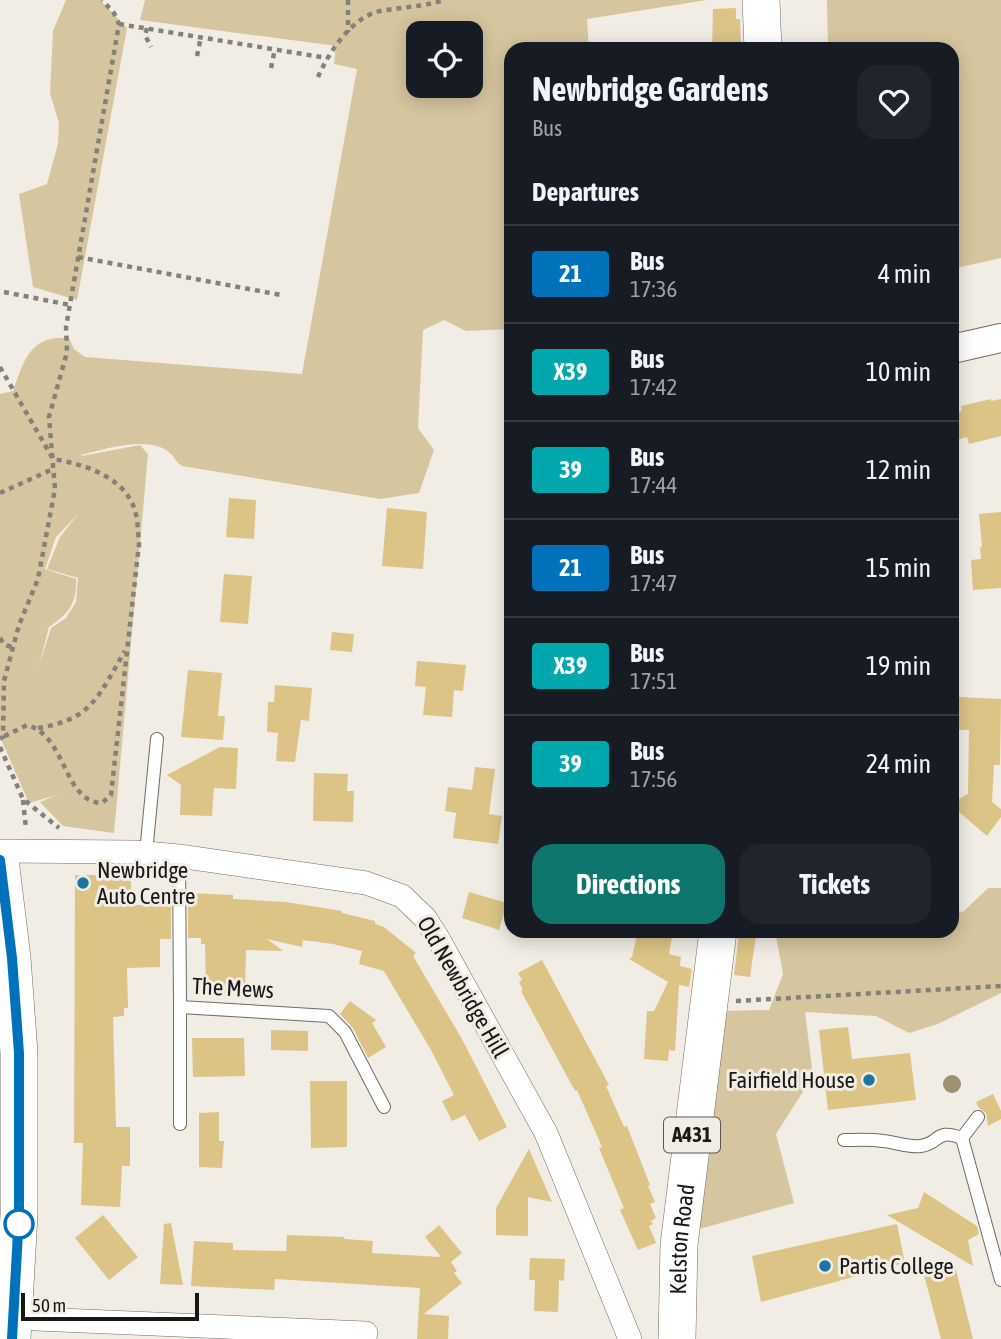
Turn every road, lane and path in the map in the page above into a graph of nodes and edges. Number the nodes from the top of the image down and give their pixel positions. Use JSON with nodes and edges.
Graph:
{"nodes":[{"id":1,"x":102,"y":0,"type":"edge"},
{"id":2,"x":348,"y":0,"type":"edge"},
{"id":3,"x":444,"y":0,"type":"edge"},
{"id":4,"x":761,"y":0,"type":"edge"},
{"id":5,"x":119,"y":23,"type":"junction"},
{"id":6,"x":147,"y":28,"type":"junction"},
{"id":7,"x":348,"y":33,"type":"junction"},
{"id":8,"x":201,"y":37,"type":"junction"},
{"id":9,"x":763,"y":42,"type":"edge"},
{"id":10,"x":151,"y":47,"type":"dead end"},
{"id":11,"x":275,"y":49,"type":"junction"},
{"id":12,"x":197,"y":56,"type":"dead end"},
{"id":13,"x":327,"y":58,"type":"junction"},
{"id":14,"x":271,"y":68,"type":"dead end"},
{"id":15,"x":318,"y":76,"type":"dead end"},
{"id":16,"x":78,"y":257,"type":"junction"},
{"id":17,"x":4,"y":292,"type":"dead end"},
{"id":18,"x":281,"y":295,"type":"dead end"},
{"id":19,"x":70,"y":304,"type":"junction"},
{"id":20,"x":1001,"y":338,"type":"edge"},
{"id":21,"x":959,"y":347,"type":"edge"},
{"id":22,"x":0,"y":367,"type":"edge"},
{"id":23,"x":52,"y":459,"type":"junction"},
{"id":24,"x":53,"y":469,"type":"junction"},
{"id":25,"x":0,"y":493,"type":"edge"},
{"id":26,"x":0,"y":638,"type":"edge"},
{"id":27,"x":127,"y":647,"type":"junction"},
{"id":28,"x":13,"y":648,"type":"junction"},
{"id":29,"x":38,"y":728,"type":"junction"},
{"id":30,"x":1,"y":738,"type":"edge"},
{"id":31,"x":156,"y":739,"type":"dead end"},
{"id":32,"x":0,"y":747,"type":"edge"},
{"id":33,"x":23,"y":799,"type":"junction"},
{"id":34,"x":0,"y":851,"type":"edge"},
{"id":35,"x":83,"y":851,"type":"junction"},
{"id":36,"x":146,"y":853,"type":"junction"},
{"id":37,"x":14,"y":855,"type":"edge"},
{"id":38,"x":179,"y":856,"type":"junction"},
{"id":39,"x":717,"y":938,"type":"edge"},
{"id":40,"x":1001,"y":986,"type":"edge"},
{"id":41,"x":740,"y":1001,"type":"dead end"},
{"id":42,"x":180,"y":1007,"type":"junction"},
{"id":43,"x":384,"y":1107,"type":"dead end"},
{"id":44,"x":978,"y":1117,"type":"dead end"},
{"id":45,"x":180,"y":1124,"type":"dead end"},
{"id":46,"x":962,"y":1138,"type":"junction"},
{"id":47,"x":844,"y":1140,"type":"dead end"},
{"id":48,"x":1001,"y":1280,"type":"edge"},
{"id":49,"x":12,"y":1329,"type":"edge"},
{"id":50,"x":366,"y":1333,"type":"dead end"},
{"id":51,"x":630,"y":1339,"type":"edge"},
{"id":52,"x":677,"y":1339,"type":"edge"}],
"edges":[{"from":1,"to":5,"type":"path"},
{"from":2,"to":7,"type":"path"},
{"from":3,"to":7,"type":"path"},
{"from":4,"to":9,"type":"main road"},
{"from":5,"to":6,"type":"path"},
{"from":5,"to":16,"type":"path"},
{"from":6,"to":8,"type":"path"},
{"from":6,"to":10,"type":"path"},
{"from":7,"to":13,"type":"path"},
{"from":8,"to":11,"type":"path"},
{"from":8,"to":12,"type":"path"},
{"from":11,"to":13,"type":"path"},
{"from":11,"to":14,"type":"path"},
{"from":13,"to":15,"type":"path"},
{"from":16,"to":18,"type":"path"},
{"from":16,"to":19,"type":"path"},
{"from":17,"to":19,"type":"path"},
{"from":19,"to":23,"type":"path"},
{"from":20,"to":21,"type":"street"},
{"from":22,"to":23,"type":"path"},
{"from":23,"to":24,"type":"path"},
{"from":23,"to":27,"type":"path"},
{"from":24,"to":25,"type":"path"},
{"from":24,"to":28,"type":"path"},
{"from":26,"to":28,"type":"path"},
{"from":27,"to":29,"type":"path"},
{"from":27,"to":29,"type":"path"},
{"from":28,"to":30,"type":"path"},
{"from":29,"to":30,"type":"path"},
{"from":31,"to":36,"type":"lane"},
{"from":32,"to":33,"type":"path"},
{"from":33,"to":35,"type":"path"},
{"from":33,"to":37,"type":"path"},
{"from":34,"to":37,"type":"street","name":"Old Newbridge Hill"},
{"from":35,"to":36,"type":"street","name":"Old Newbridge Hill"},
{"from":35,"to":37,"type":"street","name":"Old Newbridge Hill"},
{"from":36,"to":38,"type":"street","name":"Old Newbridge Hill"},
{"from":37,"to":49,"type":"main road"},
{"from":38,"to":42,"type":"lane","name":"The Mews"},
{"from":38,"to":51,"type":"street","name":"Old Newbridge Hill"},
{"from":39,"to":52,"type":"main road","name":"Kelston Road","number":"A431"},
{"from":40,"to":41,"type":"path"},
{"from":42,"to":43,"type":"lane","name":"The Mews"},
{"from":42,"to":45,"type":"lane"},
{"from":44,"to":46,"type":"lane"},
{"from":46,"to":47,"type":"lane"},
{"from":46,"to":48,"type":"lane"},
{"from":49,"to":50,"type":"street"}]}
